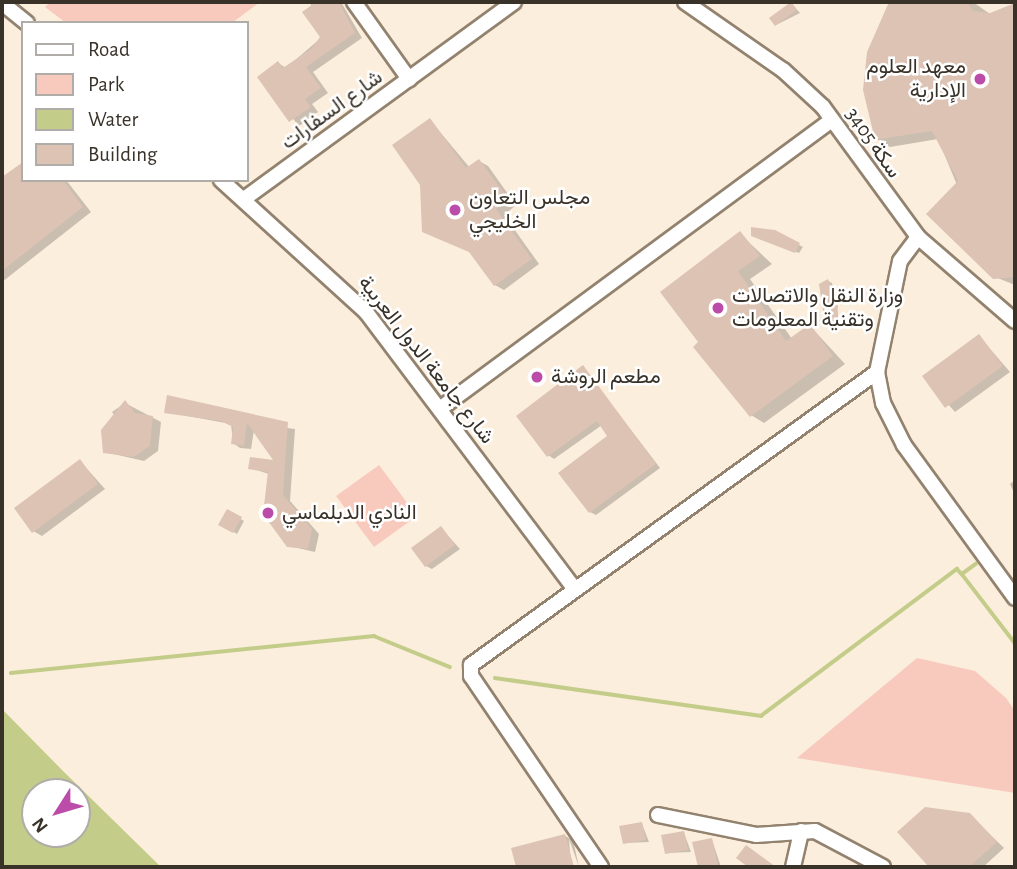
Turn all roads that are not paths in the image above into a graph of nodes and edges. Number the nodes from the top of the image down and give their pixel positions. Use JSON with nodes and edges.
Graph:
{"nodes":[{"id":1,"x":354,"y":2,"type":"edge"},
{"id":2,"x":514,"y":2,"type":"edge"},
{"id":3,"x":684,"y":2,"type":"edge"},
{"id":4,"x":2,"y":3,"type":"edge"},
{"id":5,"x":24,"y":21,"type":"edge"},
{"id":6,"x":410,"y":79,"type":"junction"},
{"id":7,"x":831,"y":120,"type":"junction"},
{"id":8,"x":224,"y":182,"type":"edge"},
{"id":9,"x":244,"y":199,"type":"junction"},
{"id":10,"x":918,"y":236,"type":"junction"},
{"id":11,"x":1015,"y":321,"type":"edge"},
{"id":12,"x":877,"y":372,"type":"junction"},
{"id":13,"x":441,"y":408,"type":"junction"},
{"id":14,"x":574,"y":588,"type":"junction"},
{"id":15,"x":1015,"y":598,"type":"edge"},
{"id":16,"x":658,"y":815,"type":"dead end"},
{"id":17,"x":801,"y":831,"type":"junction"},
{"id":18,"x":601,"y":867,"type":"edge"},
{"id":19,"x":793,"y":867,"type":"edge"},
{"id":20,"x":883,"y":867,"type":"edge"}],
"edges":[{"from":1,"to":6,"type":"street","name":"شارع السفارات"},
{"from":2,"to":6,"type":"street","name":"شارع السفارات"},
{"from":3,"to":7,"type":"street","name":"سكة 3405"},
{"from":4,"to":5,"type":"street"},
{"from":6,"to":9,"type":"street","name":"شارع السفارات"},
{"from":7,"to":10,"type":"street","name":"سكة 3405"},
{"from":7,"to":13,"type":"street"},
{"from":8,"to":9,"type":"street","name":"شارع جامعة الدول العربية"},
{"from":9,"to":13,"type":"street","name":"شارع جامعة الدول العربية"},
{"from":10,"to":11,"type":"street","name":"سكة 3405"},
{"from":10,"to":12,"type":"street"},
{"from":12,"to":14,"type":"street"},
{"from":12,"to":15,"type":"street"},
{"from":13,"to":14,"type":"street","name":"شارع جامعة الدول العربية"},
{"from":14,"to":18,"type":"street"},
{"from":16,"to":17,"type":"street"},
{"from":17,"to":19,"type":"street"},
{"from":17,"to":20,"type":"street"}]}
